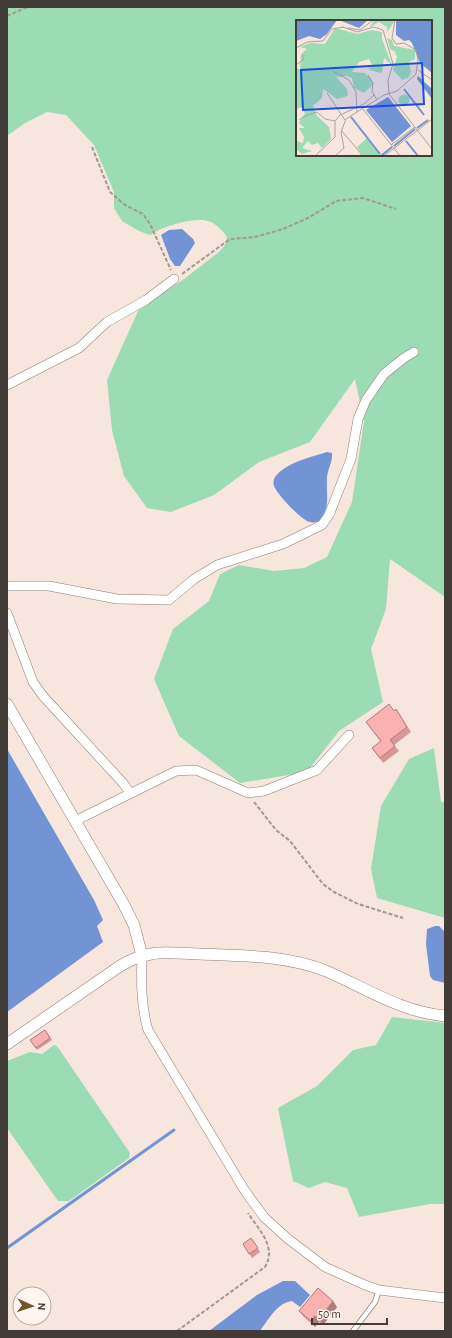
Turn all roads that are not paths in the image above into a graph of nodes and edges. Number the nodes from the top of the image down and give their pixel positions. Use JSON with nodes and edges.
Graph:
{"nodes":[{"id":1,"x":174,"y":279,"type":"road end"},
{"id":2,"x":414,"y":352,"type":"dead end"},
{"id":3,"x":7,"y":385,"type":"edge"},
{"id":4,"x":7,"y":586,"type":"edge"},
{"id":5,"x":7,"y":613,"type":"edge"},
{"id":6,"x":7,"y":704,"type":"edge"},
{"id":7,"x":349,"y":735,"type":"dead end"},
{"id":8,"x":130,"y":793,"type":"junction"},
{"id":9,"x":75,"y":821,"type":"junction"},
{"id":10,"x":142,"y":956,"type":"junction"},
{"id":11,"x":445,"y":1016,"type":"edge"},
{"id":12,"x":7,"y":1044,"type":"edge"},
{"id":13,"x":379,"y":1290,"type":"junction"},
{"id":14,"x":445,"y":1298,"type":"edge"},
{"id":15,"x":353,"y":1331,"type":"edge"}],
"edges":[{"from":1,"to":3,"type":"street"},
{"from":2,"to":4,"type":"street"},
{"from":5,"to":8,"type":"street"},
{"from":6,"to":9,"type":"street"},
{"from":7,"to":8,"type":"street"},
{"from":8,"to":9,"type":"street"},
{"from":9,"to":10,"type":"street"},
{"from":10,"to":11,"type":"street"},
{"from":10,"to":12,"type":"street"},
{"from":10,"to":13,"type":"street"},
{"from":13,"to":14,"type":"street"},
{"from":13,"to":15,"type":"lane"}]}
